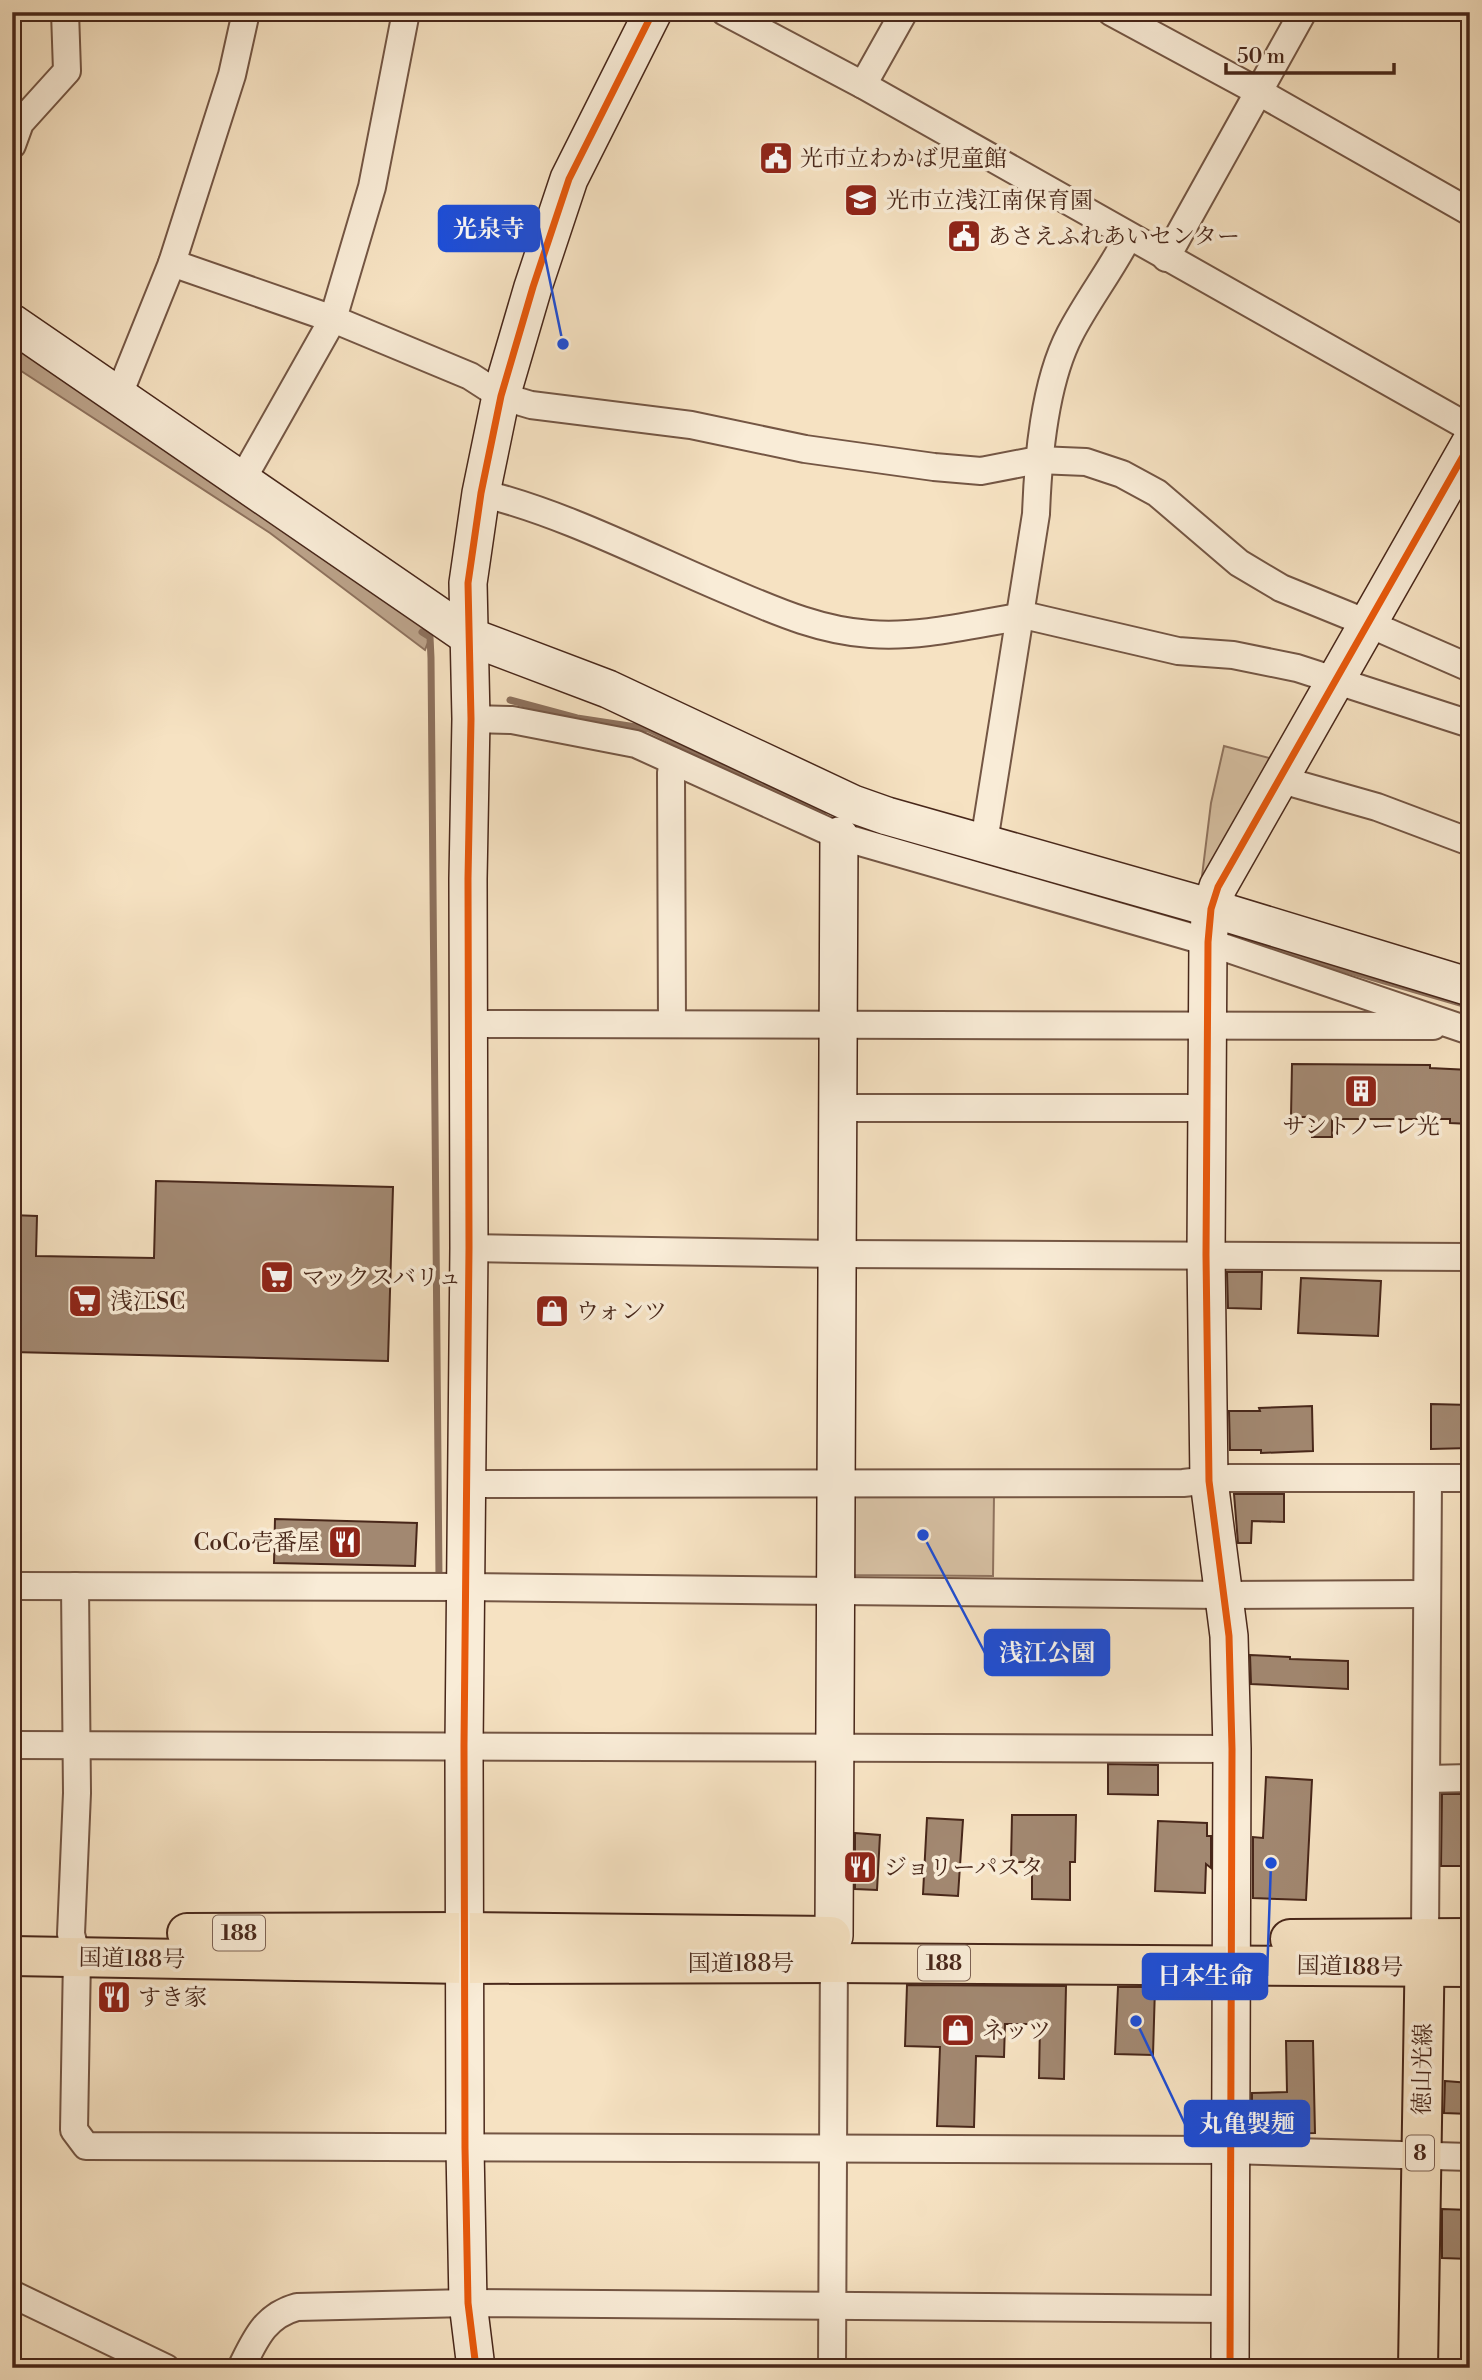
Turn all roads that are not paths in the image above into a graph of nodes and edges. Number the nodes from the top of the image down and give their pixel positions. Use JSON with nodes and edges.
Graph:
{"nodes":[{"id":1,"x":65,"y":12,"type":"edge"},
{"id":2,"x":246,"y":12,"type":"edge"},
{"id":3,"x":406,"y":12,"type":"edge"},
{"id":4,"x":653,"y":12,"type":"edge"},
{"id":5,"x":725,"y":12,"type":"edge"},
{"id":6,"x":904,"y":12,"type":"edge"},
{"id":7,"x":1111,"y":12,"type":"edge"},
{"id":8,"x":1303,"y":12,"type":"edge"},
{"id":9,"x":863,"y":85,"type":"junction"},
{"id":10,"x":1259,"y":92,"type":"junction"},
{"id":11,"x":12,"y":145,"type":"edge"},
{"id":12,"x":1470,"y":212,"type":"edge"},
{"id":13,"x":1128,"y":237,"type":"junction"},
{"id":14,"x":1166,"y":258,"type":"junction"},
{"id":15,"x":172,"y":264,"type":"junction"},
{"id":16,"x":333,"y":319,"type":"junction"},
{"id":17,"x":12,"y":323,"type":"edge"},
{"id":18,"x":115,"y":394,"type":"junction"},
{"id":19,"x":501,"y":396,"type":"junction"},
{"id":20,"x":1470,"y":428,"type":"edge"},
{"id":21,"x":1470,"y":444,"type":"edge"},
{"id":22,"x":1038,"y":460,"type":"junction"},
{"id":23,"x":242,"y":480,"type":"junction"},
{"id":24,"x":481,"y":493,"type":"junction"},
{"id":25,"x":1018,"y":617,"type":"junction"},
{"id":26,"x":1367,"y":622,"type":"junction"},
{"id":27,"x":468,"y":636,"type":"junction"},
{"id":28,"x":1470,"y":668,"type":"edge"},
{"id":29,"x":1335,"y":682,"type":"junction"},
{"id":30,"x":471,"y":719,"type":"junction"},
{"id":31,"x":1470,"y":724,"type":"edge"},
{"id":32,"x":673,"y":761,"type":"junction"},
{"id":33,"x":1281,"y":777,"type":"junction"},
{"id":34,"x":846,"y":820,"type":"junction"},
{"id":35,"x":984,"y":842,"type":"junction"},
{"id":36,"x":1470,"y":842,"type":"edge"},
{"id":37,"x":1210,"y":926,"type":"junction"},
{"id":38,"x":1470,"y":987,"type":"edge"},
{"id":39,"x":469,"y":1024,"type":"junction"},
{"id":40,"x":672,"y":1024,"type":"junction"},
{"id":41,"x":838,"y":1026,"type":"junction"},
{"id":42,"x":1209,"y":1026,"type":"junction"},
{"id":43,"x":1461,"y":1029,"type":"edge"},
{"id":44,"x":838,"y":1108,"type":"junction"},
{"id":45,"x":1208,"y":1108,"type":"junction"},
{"id":46,"x":469,"y":1248,"type":"junction"},
{"id":47,"x":837,"y":1254,"type":"junction"},
{"id":48,"x":1206,"y":1255,"type":"junction"},
{"id":49,"x":1470,"y":1257,"type":"edge"},
{"id":50,"x":1470,"y":1478,"type":"edge"},
{"id":51,"x":1428,"y":1479,"type":"junction"},
{"id":52,"x":1209,"y":1481,"type":"junction"},
{"id":53,"x":466,"y":1484,"type":"junction"},
{"id":54,"x":835,"y":1484,"type":"junction"},
{"id":55,"x":12,"y":1586,"type":"edge"},
{"id":56,"x":75,"y":1586,"type":"junction"},
{"id":57,"x":466,"y":1587,"type":"junction"},
{"id":58,"x":834,"y":1590,"type":"junction"},
{"id":59,"x":1426,"y":1594,"type":"junction"},
{"id":60,"x":1222,"y":1595,"type":"junction"},
{"id":61,"x":12,"y":1745,"type":"edge"},
{"id":62,"x":76,"y":1746,"type":"junction"},
{"id":63,"x":464,"y":1746,"type":"junction"},
{"id":64,"x":834,"y":1747,"type":"junction"},
{"id":65,"x":1232,"y":1749,"type":"junction"},
{"id":66,"x":1470,"y":1778,"type":"edge"},
{"id":67,"x":1427,"y":1779,"type":"junction"},
{"id":68,"x":12,"y":1934,"type":"edge"},
{"id":69,"x":1470,"y":1938,"type":"edge"},
{"id":70,"x":74,"y":1945,"type":"junction"},
{"id":71,"x":465,"y":1948,"type":"junction"},
{"id":72,"x":834,"y":1950,"type":"junction"},
{"id":73,"x":1231,"y":1952,"type":"junction"},
{"id":74,"x":1424,"y":1952,"type":"junction"},
{"id":75,"x":12,"y":1956,"type":"edge"},
{"id":76,"x":1470,"y":1967,"type":"edge"},
{"id":77,"x":465,"y":2148,"type":"junction"},
{"id":78,"x":832,"y":2149,"type":"junction"},
{"id":79,"x":1229,"y":2150,"type":"junction"},
{"id":80,"x":1420,"y":2155,"type":"junction"},
{"id":81,"x":1470,"y":2157,"type":"edge"},
{"id":82,"x":12,"y":2294,"type":"edge"},
{"id":83,"x":468,"y":2304,"type":"junction"},
{"id":84,"x":832,"y":2307,"type":"junction"},
{"id":85,"x":1230,"y":2309,"type":"junction"},
{"id":86,"x":166,"y":2368,"type":"edge"},
{"id":87,"x":241,"y":2368,"type":"edge"},
{"id":88,"x":476,"y":2368,"type":"edge"},
{"id":89,"x":832,"y":2368,"type":"edge"},
{"id":90,"x":1230,"y":2368,"type":"edge"},
{"id":91,"x":1418,"y":2368,"type":"edge"}],
"edges":[{"from":1,"to":11,"type":"street"},
{"from":2,"to":15,"type":"street"},
{"from":3,"to":16,"type":"street"},
{"from":4,"to":19,"type":"street"},
{"from":5,"to":9,"type":"street"},
{"from":6,"to":9,"type":"street"},
{"from":7,"to":10,"type":"street"},
{"from":8,"to":10,"type":"street"},
{"from":9,"to":13,"type":"street"},
{"from":10,"to":12,"type":"street"},
{"from":10,"to":14,"type":"street"},
{"from":13,"to":14,"type":"street"},
{"from":13,"to":22,"type":"street"},
{"from":14,"to":20,"type":"street"},
{"from":15,"to":16,"type":"street"},
{"from":15,"to":18,"type":"street"},
{"from":16,"to":19,"type":"street"},
{"from":16,"to":23,"type":"street"},
{"from":17,"to":18,"type":"street"},
{"from":18,"to":23,"type":"street"},
{"from":19,"to":22,"type":"street"},
{"from":19,"to":24,"type":"street"},
{"from":21,"to":26,"type":"street"},
{"from":22,"to":25,"type":"street"},
{"from":22,"to":26,"type":"street"},
{"from":23,"to":27,"type":"street"},
{"from":24,"to":25,"type":"street"},
{"from":24,"to":27,"type":"street"},
{"from":25,"to":29,"type":"street"},
{"from":25,"to":35,"type":"street"},
{"from":26,"to":28,"type":"street"},
{"from":26,"to":29,"type":"street"},
{"from":27,"to":30,"type":"street"},
{"from":27,"to":34,"type":"street"},
{"from":29,"to":31,"type":"street"},
{"from":29,"to":33,"type":"street"},
{"from":30,"to":32,"type":"street"},
{"from":30,"to":39,"type":"street"},
{"from":32,"to":34,"type":"street"},
{"from":32,"to":40,"type":"street"},
{"from":33,"to":36,"type":"street"},
{"from":33,"to":37,"type":"street"},
{"from":34,"to":35,"type":"street"},
{"from":34,"to":37,"type":"street"},
{"from":34,"to":41,"type":"street"},
{"from":35,"to":37,"type":"street"},
{"from":37,"to":38,"type":"street"},
{"from":37,"to":42,"type":"street"},
{"from":37,"to":43,"type":"street"},
{"from":39,"to":40,"type":"street"},
{"from":39,"to":46,"type":"street"},
{"from":40,"to":41,"type":"street"},
{"from":41,"to":42,"type":"street"},
{"from":41,"to":44,"type":"street"},
{"from":42,"to":43,"type":"street"},
{"from":42,"to":45,"type":"street"},
{"from":44,"to":45,"type":"street"},
{"from":44,"to":47,"type":"street"},
{"from":45,"to":48,"type":"street"},
{"from":46,"to":47,"type":"street"},
{"from":46,"to":53,"type":"street"},
{"from":47,"to":48,"type":"street"},
{"from":47,"to":54,"type":"street"},
{"from":48,"to":49,"type":"street"},
{"from":48,"to":52,"type":"street"},
{"from":50,"to":51,"type":"street"},
{"from":51,"to":52,"type":"street"},
{"from":51,"to":59,"type":"street"},
{"from":52,"to":54,"type":"street"},
{"from":52,"to":60,"type":"street"},
{"from":53,"to":54,"type":"street"},
{"from":53,"to":57,"type":"street"},
{"from":54,"to":58,"type":"street"},
{"from":55,"to":56,"type":"street"},
{"from":56,"to":57,"type":"street"},
{"from":56,"to":62,"type":"street"},
{"from":57,"to":58,"type":"street"},
{"from":57,"to":63,"type":"street"},
{"from":58,"to":60,"type":"street"},
{"from":58,"to":64,"type":"street"},
{"from":59,"to":60,"type":"street"},
{"from":59,"to":67,"type":"street"},
{"from":60,"to":65,"type":"street"},
{"from":61,"to":62,"type":"street"},
{"from":62,"to":63,"type":"street"},
{"from":62,"to":70,"type":"street"},
{"from":63,"to":64,"type":"street"},
{"from":63,"to":71,"type":"street"},
{"from":64,"to":65,"type":"street"},
{"from":64,"to":72,"type":"street"},
{"from":65,"to":73,"type":"street"},
{"from":66,"to":67,"type":"street"},
{"from":67,"to":74,"type":"street"},
{"from":68,"to":70,"type":"main road","name":"国道188号","number":"188"},
{"from":69,"to":74,"type":"main road","name":"国道188号","number":"188"},
{"from":70,"to":71,"type":"main road","name":"国道188号","number":"188"},
{"from":70,"to":75,"type":"main road","name":"国道188号","number":"188"},
{"from":70,"to":77,"type":"street"},
{"from":71,"to":72,"type":"main road","name":"国道188号","number":"188"},
{"from":71,"to":77,"type":"street"},
{"from":72,"to":73,"type":"main road","name":"国道188号","number":"188"},
{"from":72,"to":78,"type":"street"},
{"from":73,"to":74,"type":"main road","name":"国道188号","number":"188"},
{"from":73,"to":79,"type":"street"},
{"from":74,"to":76,"type":"main road","name":"国道188号","number":"188"},
{"from":74,"to":80,"type":"main road","name":"徳山光線","number":"8"},
{"from":77,"to":78,"type":"street"},
{"from":77,"to":83,"type":"street"},
{"from":78,"to":79,"type":"street"},
{"from":78,"to":84,"type":"street"},
{"from":79,"to":80,"type":"street"},
{"from":79,"to":85,"type":"street"},
{"from":80,"to":81,"type":"street"},
{"from":80,"to":91,"type":"main road","name":"徳山光線","number":"8"},
{"from":82,"to":86,"type":"street"},
{"from":83,"to":84,"type":"street"},
{"from":83,"to":87,"type":"street"},
{"from":83,"to":88,"type":"street"},
{"from":84,"to":85,"type":"street"},
{"from":84,"to":89,"type":"street"},
{"from":85,"to":90,"type":"street"}]}
